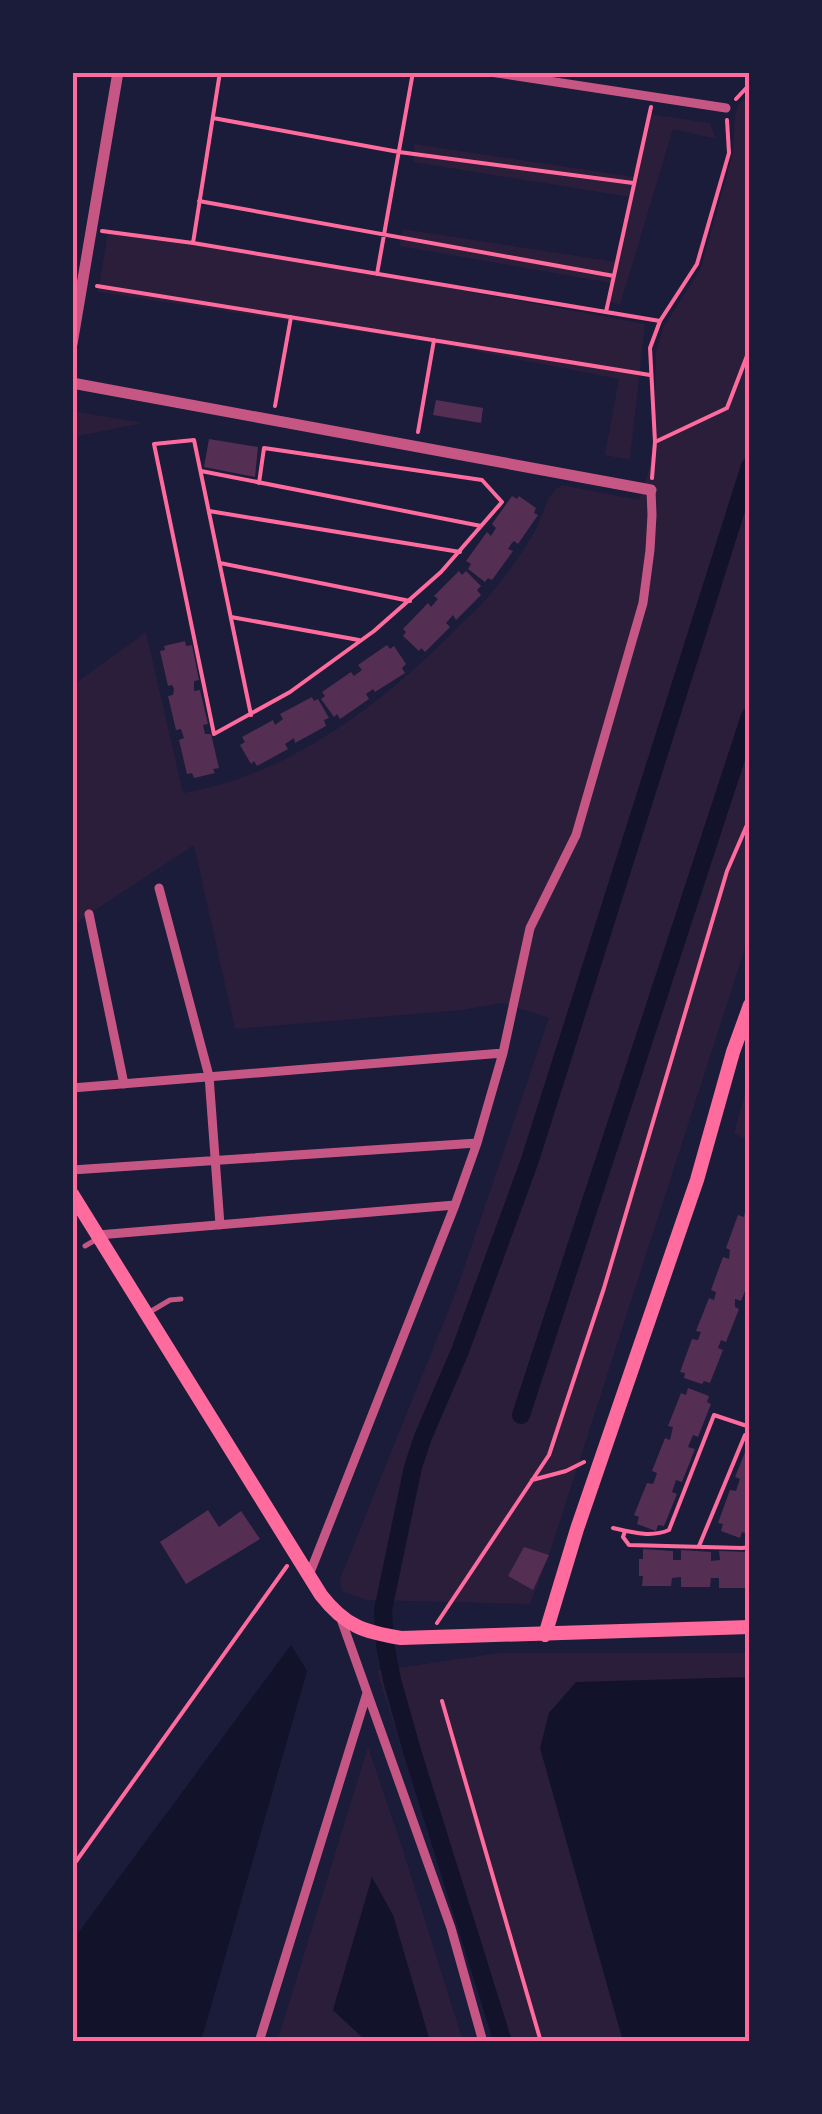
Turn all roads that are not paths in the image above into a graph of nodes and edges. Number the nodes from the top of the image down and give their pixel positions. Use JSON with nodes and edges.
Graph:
{"nodes":[{"id":1,"x":118,"y":72,"type":"edge"},
{"id":2,"x":490,"y":72,"type":"edge"},
{"id":3,"x":726,"y":108,"type":"road end"},
{"id":4,"x":76,"y":303,"type":"edge"},
{"id":5,"x":72,"y":344,"type":"edge"},
{"id":6,"x":72,"y":383,"type":"edge"},
{"id":7,"x":650,"y":490,"type":"joint"},
{"id":8,"x":159,"y":888,"type":"dead end"},
{"id":9,"x":89,"y":914,"type":"dead end"},
{"id":10,"x":750,"y":1005,"type":"edge"},
{"id":11,"x":503,"y":1052,"type":"junction"},
{"id":12,"x":209,"y":1076,"type":"junction"},
{"id":13,"x":124,"y":1084,"type":"junction"},
{"id":14,"x":72,"y":1088,"type":"edge"},
{"id":15,"x":477,"y":1144,"type":"junction"},
{"id":16,"x":216,"y":1161,"type":"junction"},
{"id":17,"x":72,"y":1170,"type":"edge"},
{"id":18,"x":72,"y":1194,"type":"edge"},
{"id":19,"x":455,"y":1205,"type":"junction"},
{"id":20,"x":220,"y":1224,"type":"junction"},
{"id":21,"x":99,"y":1236,"type":"junction"},
{"id":22,"x":85,"y":1246,"type":"dead end"},
{"id":23,"x":181,"y":1300,"type":"dead end"},
{"id":24,"x":146,"y":1314,"type":"junction"},
{"id":25,"x":308,"y":1575,"type":"junction"},
{"id":26,"x":340,"y":1616,"type":"junction"},
{"id":27,"x":750,"y":1627,"type":"edge"},
{"id":28,"x":546,"y":1634,"type":"junction"},
{"id":29,"x":368,"y":1691,"type":"junction"},
{"id":30,"x":259,"y":2042,"type":"edge"},
{"id":31,"x":483,"y":2042,"type":"edge"}],
"edges":[{"from":1,"to":4,"type":"street"},
{"from":2,"to":3,"type":"street"},
{"from":4,"to":5,"type":"street"},
{"from":6,"to":7,"type":"street"},
{"from":7,"to":11,"type":"street"},
{"from":8,"to":12,"type":"street"},
{"from":9,"to":13,"type":"street"},
{"from":10,"to":28,"type":"main road"},
{"from":11,"to":12,"type":"street"},
{"from":11,"to":15,"type":"street"},
{"from":12,"to":13,"type":"street"},
{"from":12,"to":16,"type":"street"},
{"from":13,"to":14,"type":"street"},
{"from":15,"to":16,"type":"street"},
{"from":15,"to":19,"type":"street"},
{"from":16,"to":17,"type":"street"},
{"from":16,"to":20,"type":"street"},
{"from":18,"to":21,"type":"main road"},
{"from":19,"to":20,"type":"street"},
{"from":19,"to":25,"type":"street"},
{"from":20,"to":21,"type":"street"},
{"from":21,"to":22,"type":"lane"},
{"from":21,"to":24,"type":"main road"},
{"from":23,"to":24,"type":"lane"},
{"from":24,"to":25,"type":"main road"},
{"from":25,"to":26,"type":"main road"},
{"from":26,"to":28,"type":"main road"},
{"from":26,"to":29,"type":"street"},
{"from":27,"to":28,"type":"main road"},
{"from":29,"to":30,"type":"street"},
{"from":29,"to":31,"type":"street"}]}
